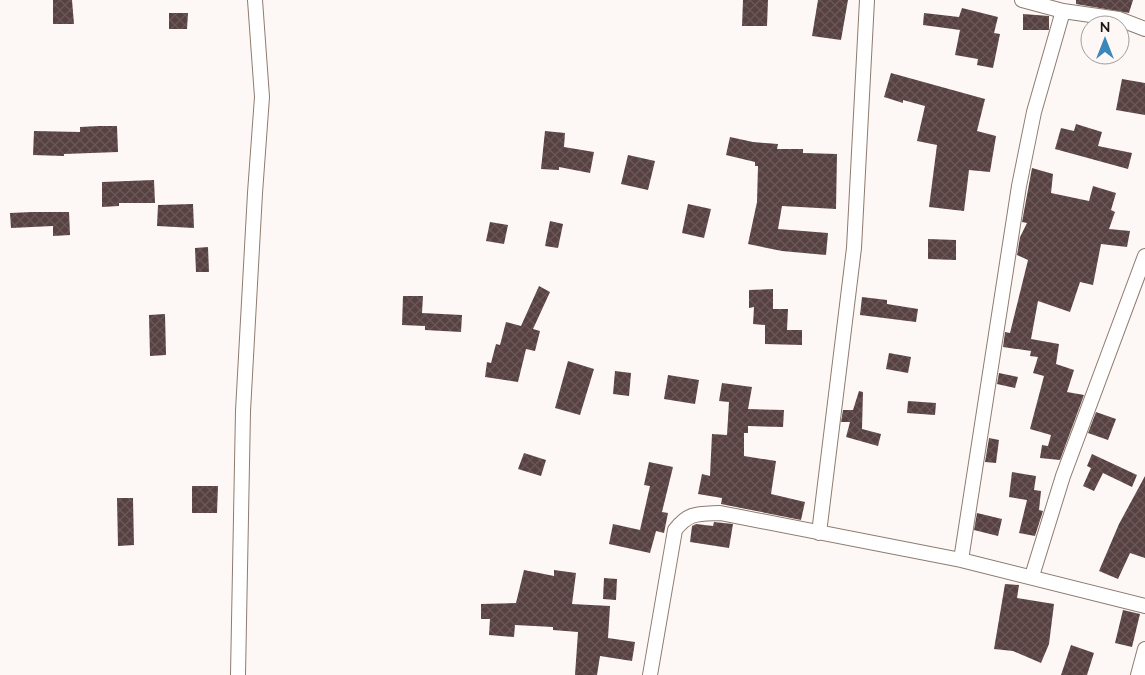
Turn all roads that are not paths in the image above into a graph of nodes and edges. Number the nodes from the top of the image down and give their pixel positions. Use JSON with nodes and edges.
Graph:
{"nodes":[{"id":1,"x":255,"y":0,"type":"edge"},
{"id":2,"x":868,"y":0,"type":"edge"},
{"id":3,"x":1022,"y":0,"type":"edge"},
{"id":4,"x":1063,"y":11,"type":"junction"},
{"id":5,"x":1145,"y":29,"type":"edge"},
{"id":6,"x":1145,"y":256,"type":"edge"},
{"id":7,"x":818,"y":533,"type":"junction"},
{"id":8,"x":961,"y":560,"type":"junction"},
{"id":9,"x":1032,"y":576,"type":"junction"},
{"id":10,"x":1145,"y":606,"type":"edge"},
{"id":11,"x":1145,"y":649,"type":"edge"},
{"id":12,"x":238,"y":675,"type":"edge"},
{"id":13,"x":650,"y":675,"type":"edge"},
{"id":14,"x":1138,"y":675,"type":"edge"}],
"edges":[{"from":1,"to":12,"type":"street"},
{"from":2,"to":7,"type":"street"},
{"from":3,"to":4,"type":"street"},
{"from":4,"to":5,"type":"street"},
{"from":4,"to":8,"type":"street"},
{"from":6,"to":9,"type":"street"},
{"from":7,"to":8,"type":"street"},
{"from":7,"to":13,"type":"street"},
{"from":8,"to":9,"type":"street"},
{"from":9,"to":10,"type":"street"},
{"from":11,"to":14,"type":"street"}]}
